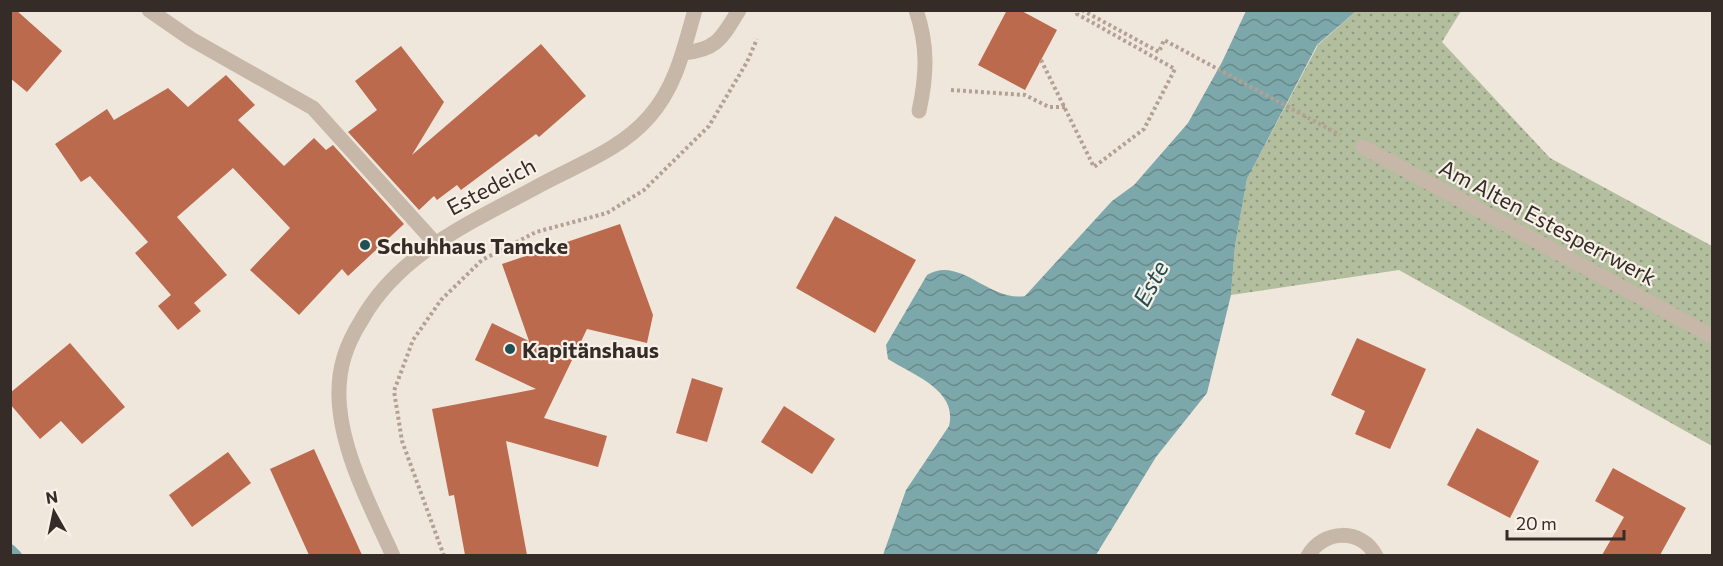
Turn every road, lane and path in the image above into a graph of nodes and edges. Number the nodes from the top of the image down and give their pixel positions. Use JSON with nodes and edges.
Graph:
{"nodes":[{"id":1,"x":149,"y":10,"type":"edge"},
{"id":2,"x":695,"y":10,"type":"edge"},
{"id":3,"x":739,"y":10,"type":"edge"},
{"id":4,"x":916,"y":10,"type":"edge"},
{"id":5,"x":1080,"y":10,"type":"edge"},
{"id":6,"x":760,"y":31,"type":"dead end"},
{"id":7,"x":683,"y":53,"type":"junction"},
{"id":8,"x":1041,"y":60,"type":"dead end"},
{"id":9,"x":924,"y":87,"type":"junction"},
{"id":10,"x":1065,"y":107,"type":"junction"},
{"id":11,"x":919,"y":111,"type":"dead end"},
{"id":12,"x":1322,"y":125,"type":"dead end"},
{"id":13,"x":1363,"y":147,"type":"dead end"},
{"id":14,"x":435,"y":243,"type":"junction"},
{"id":15,"x":1713,"y":336,"type":"edge"},
{"id":16,"x":393,"y":555,"type":"edge"},
{"id":17,"x":444,"y":555,"type":"edge"},
{"id":18,"x":1308,"y":555,"type":"edge"},
{"id":19,"x":1376,"y":555,"type":"edge"}],
"edges":[{"from":1,"to":14,"type":"street"},
{"from":2,"to":7,"type":"street","name":"Estedeich"},
{"from":3,"to":7,"type":"street"},
{"from":4,"to":9,"type":"street"},
{"from":5,"to":10,"type":"path"},
{"from":5,"to":12,"type":"path"},
{"from":6,"to":17,"type":"path"},
{"from":7,"to":14,"type":"street","name":"Estedeich"},
{"from":8,"to":10,"type":"path"},
{"from":9,"to":10,"type":"path"},
{"from":9,"to":11,"type":"street"},
{"from":13,"to":15,"type":"street","name":"Am Alten Estesperrwerk"},
{"from":14,"to":16,"type":"street","name":"Estedeich"},
{"from":18,"to":19,"type":"street"}]}
